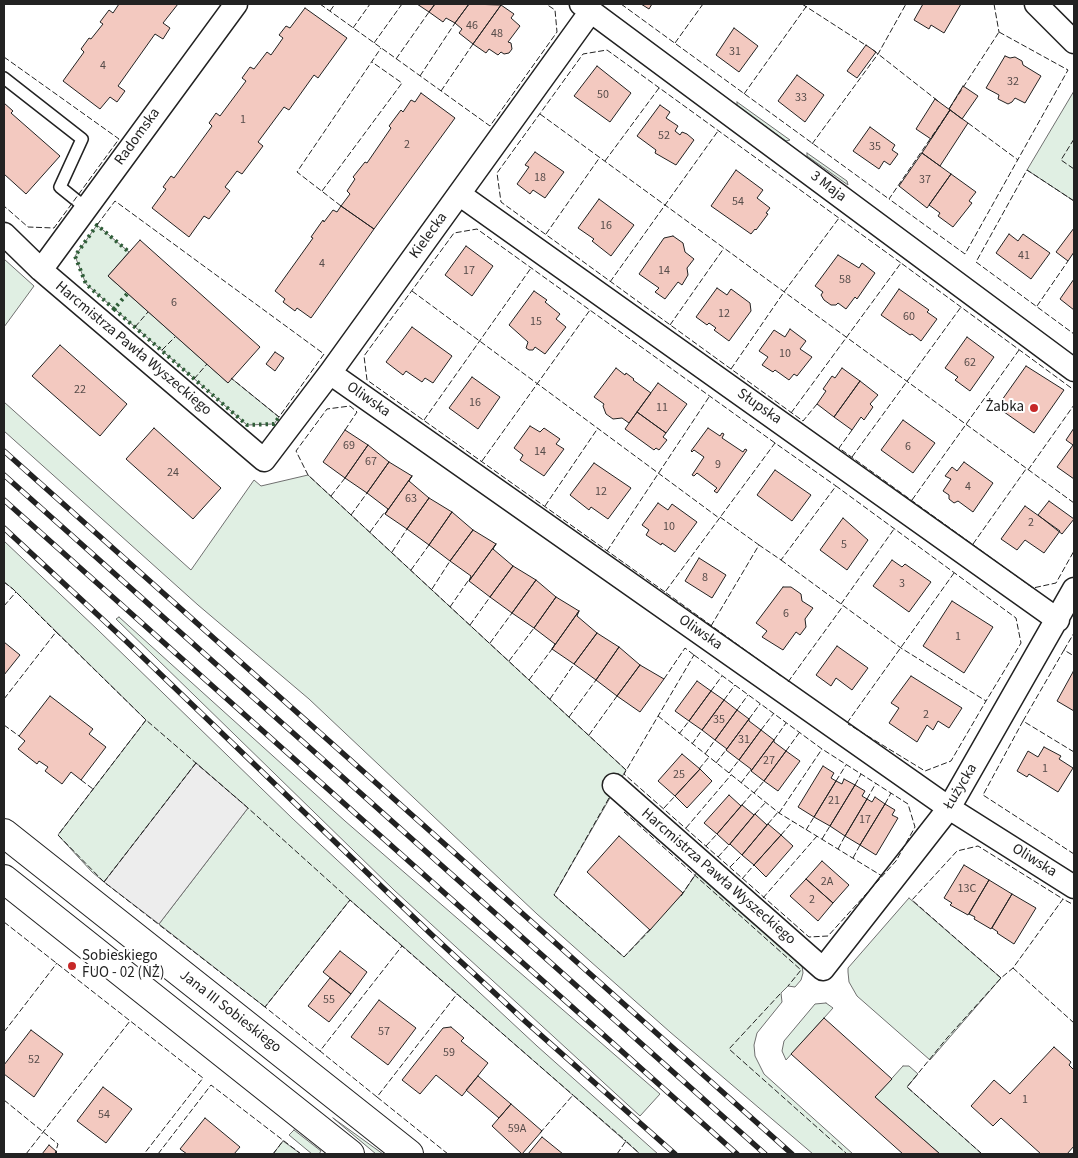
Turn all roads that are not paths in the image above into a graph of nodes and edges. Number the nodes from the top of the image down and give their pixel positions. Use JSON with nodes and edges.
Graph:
{"nodes":[{"id":1,"x":236,"y":4,"type":"edge"},
{"id":2,"x":1043,"y":6,"type":"edge"},
{"id":3,"x":586,"y":7,"type":"edge"},
{"id":4,"x":1074,"y":42,"type":"edge"},
{"id":5,"x":4,"y":78,"type":"edge"},
{"id":6,"x":459,"y":194,"type":"junction"},
{"id":7,"x":86,"y":208,"type":"junction"},
{"id":8,"x":4,"y":234,"type":"edge"},
{"id":9,"x":41,"y":270,"type":"junction"},
{"id":10,"x":1074,"y":370,"type":"edge"},
{"id":11,"x":330,"y":373,"type":"junction"},
{"id":12,"x":264,"y":460,"type":"joint"},
{"id":13,"x":1074,"y":589,"type":"edge"},
{"id":14,"x":1058,"y":620,"type":"junction"},
{"id":15,"x":614,"y":785,"type":"dead end"},
{"id":16,"x":950,"y":808,"type":"junction"},
{"id":17,"x":4,"y":833,"type":"edge"},
{"id":18,"x":4,"y":879,"type":"edge"},
{"id":19,"x":1074,"y":887,"type":"edge"},
{"id":20,"x":820,"y":972,"type":"joint"},
{"id":21,"x":350,"y":1154,"type":"edge"},
{"id":22,"x":409,"y":1154,"type":"edge"}],
"edges":[{"from":1,"to":7,"type":"street","name":"Radomska"},
{"from":2,"to":4,"type":"street"},
{"from":3,"to":6,"type":"street","name":"Kielecka"},
{"from":3,"to":10,"type":"street","name":"3 Maja"},
{"from":5,"to":7,"type":"lane"},
{"from":6,"to":11,"type":"street","name":"Kielecka"},
{"from":6,"to":14,"type":"street","name":"Słupska"},
{"from":7,"to":9,"type":"street","name":"Radomska"},
{"from":8,"to":9,"type":"street","name":"Harcmistrza Pawła Wyszeckiego"},
{"from":9,"to":12,"type":"street","name":"Harcmistrza Pawła Wyszeckiego"},
{"from":11,"to":12,"type":"street","name":"Kielecka"},
{"from":11,"to":16,"type":"street","name":"Oliwska"},
{"from":13,"to":14,"type":"street","name":"Łużycka"},
{"from":14,"to":16,"type":"street","name":"Łużycka"},
{"from":15,"to":20,"type":"street","name":"Harcmistrza Pawła Wyszeckiego"},
{"from":16,"to":19,"type":"street","name":"Oliwska"},
{"from":16,"to":20,"type":"street","name":"Łużycka"},
{"from":17,"to":22,"type":"main road","name":"Jana III Sobieskiego"},
{"from":18,"to":21,"type":"main road"}]}
